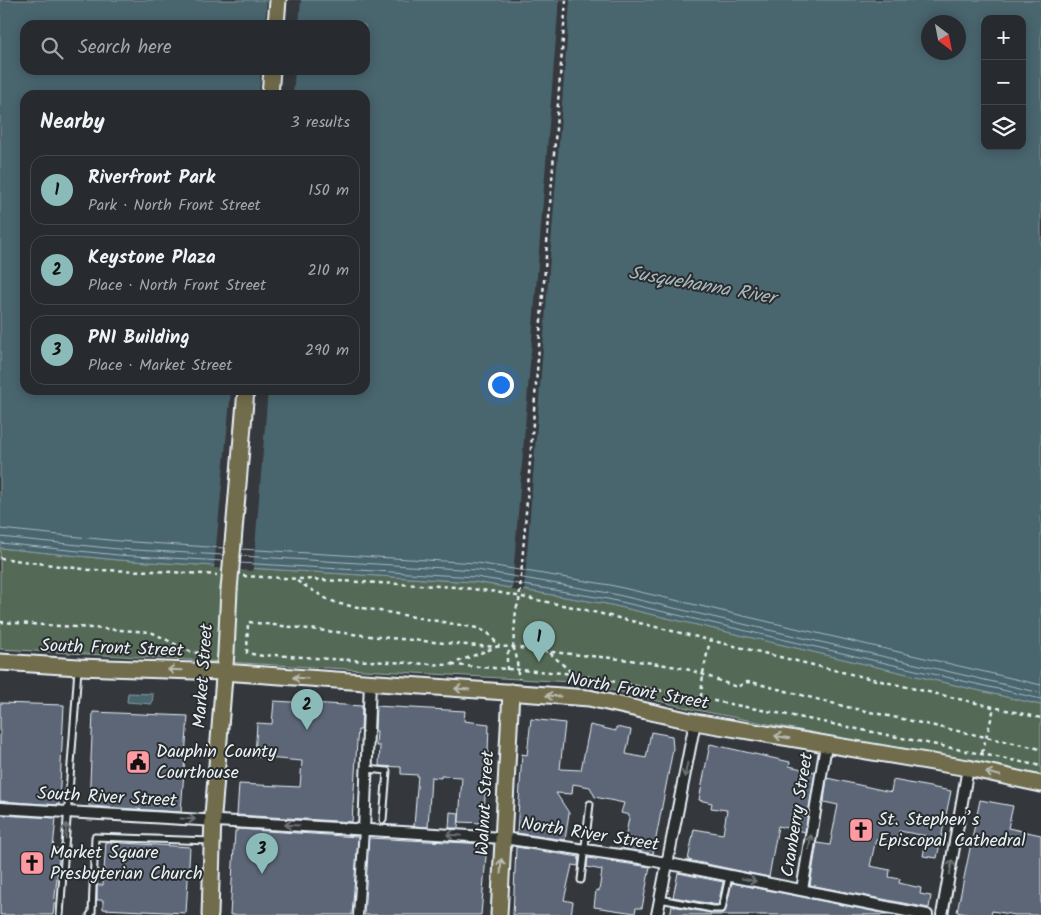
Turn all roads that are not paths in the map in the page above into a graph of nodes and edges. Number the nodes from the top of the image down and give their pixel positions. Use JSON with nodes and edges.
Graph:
{"nodes":[{"id":1,"x":278,"y":0,"type":"edge"},
{"id":2,"x":276,"y":20,"type":"edge"},
{"id":3,"x":272,"y":75,"type":"edge"},
{"id":4,"x":270,"y":90,"type":"edge"},
{"id":5,"x":246,"y":395,"type":"edge"},
{"id":6,"x":0,"y":662,"type":"edge"},
{"id":7,"x":78,"y":667,"type":"junction"},
{"id":8,"x":223,"y":672,"type":"junction"},
{"id":9,"x":370,"y":684,"type":"junction"},
{"id":10,"x":511,"y":692,"type":"junction"},
{"id":11,"x":695,"y":722,"type":"junction"},
{"id":12,"x":826,"y":745,"type":"junction"},
{"id":13,"x":968,"y":768,"type":"junction"},
{"id":14,"x":366,"y":769,"type":"junction"},
{"id":15,"x":1041,"y":784,"type":"edge"},
{"id":16,"x":590,"y":804,"type":"dead end"},
{"id":17,"x":0,"y":808,"type":"edge"},
{"id":18,"x":67,"y":811,"type":"junction"},
{"id":19,"x":213,"y":820,"type":"junction"},
{"id":20,"x":384,"y":820,"type":"dead end"},
{"id":21,"x":364,"y":830,"type":"junction"},
{"id":22,"x":503,"y":838,"type":"junction"},
{"id":23,"x":212,"y":841,"type":"junction"},
{"id":24,"x":584,"y":850,"type":"junction"},
{"id":25,"x":667,"y":863,"type":"junction"},
{"id":26,"x":729,"y":875,"type":"junction"},
{"id":27,"x":581,"y":880,"type":"dead end"},
{"id":28,"x":802,"y":890,"type":"junction"},
{"id":29,"x":660,"y":899,"type":"junction"},
{"id":30,"x":60,"y":915,"type":"edge"},
{"id":31,"x":90,"y":915,"type":"edge"},
{"id":32,"x":210,"y":915,"type":"edge"},
{"id":33,"x":358,"y":915,"type":"edge"},
{"id":34,"x":499,"y":915,"type":"edge"},
{"id":35,"x":657,"y":915,"type":"edge"},
{"id":36,"x":927,"y":915,"type":"edge"},
{"id":37,"x":942,"y":915,"type":"edge"}],
"edges":[{"from":1,"to":2,"type":"main road"},
{"from":3,"to":4,"type":"main road"},
{"from":5,"to":8,"type":"main road","name":"Market Street","bridge":true},
{"from":6,"to":7,"type":"main road","name":"South Front Street"},
{"from":8,"to":7,"type":"main road","name":"South Front Street","one_way":true},
{"from":7,"to":18,"type":"lane"},
{"from":9,"to":8,"type":"main road","name":"North Front Street","one_way":true},
{"from":8,"to":19,"type":"main road","name":"Market Street"},
{"from":10,"to":9,"type":"main road","name":"North Front Street","one_way":true},
{"from":9,"to":14,"type":"street"},
{"from":11,"to":10,"type":"main road","name":"North Front Street","one_way":true},
{"from":10,"to":22,"type":"main road","name":"Walnut Street"},
{"from":12,"to":11,"type":"main road","name":"North Front Street","one_way":true},
{"from":11,"to":25,"type":"street","one_way":true},
{"from":12,"to":13,"type":"main road","name":"North Front Street"},
{"from":28,"to":12,"type":"street","name":"Cranberry Street","one_way":true},
{"from":15,"to":13,"type":"main road","name":"North Front Street","one_way":true},
{"from":37,"to":13,"type":"street","one_way":true},
{"from":14,"to":20,"type":"lane"},
{"from":14,"to":21,"type":"street"},
{"from":16,"to":24,"type":"lane"},
{"from":17,"to":18,"type":"street","name":"South River Street"},
{"from":18,"to":19,"type":"street","name":"South River Street","one_way":true},
{"from":30,"to":18,"type":"lane","one_way":true},
{"from":21,"to":19,"type":"street","name":"North River Street","one_way":true},
{"from":19,"to":23,"type":"main road","name":"Market Street"},
{"from":22,"to":21,"type":"street","name":"North River Street","one_way":true},
{"from":21,"to":33,"type":"street"},
{"from":22,"to":24,"type":"street","name":"North River Street"},
{"from":34,"to":22,"type":"main road","name":"Walnut Street","one_way":true},
{"from":23,"to":31,"type":"lane"},
{"from":23,"to":32,"type":"main road","name":"Market Street"},
{"from":24,"to":25,"type":"street","name":"North River Street"},
{"from":24,"to":27,"type":"lane"},
{"from":25,"to":26,"type":"street","name":"North River Street"},
{"from":25,"to":29,"type":"street"},
{"from":26,"to":28,"type":"street","name":"North River Street","one_way":true},
{"from":26,"to":29,"type":"lane"},
{"from":28,"to":36,"type":"street","name":"North River Street"},
{"from":29,"to":35,"type":"street"}]}
